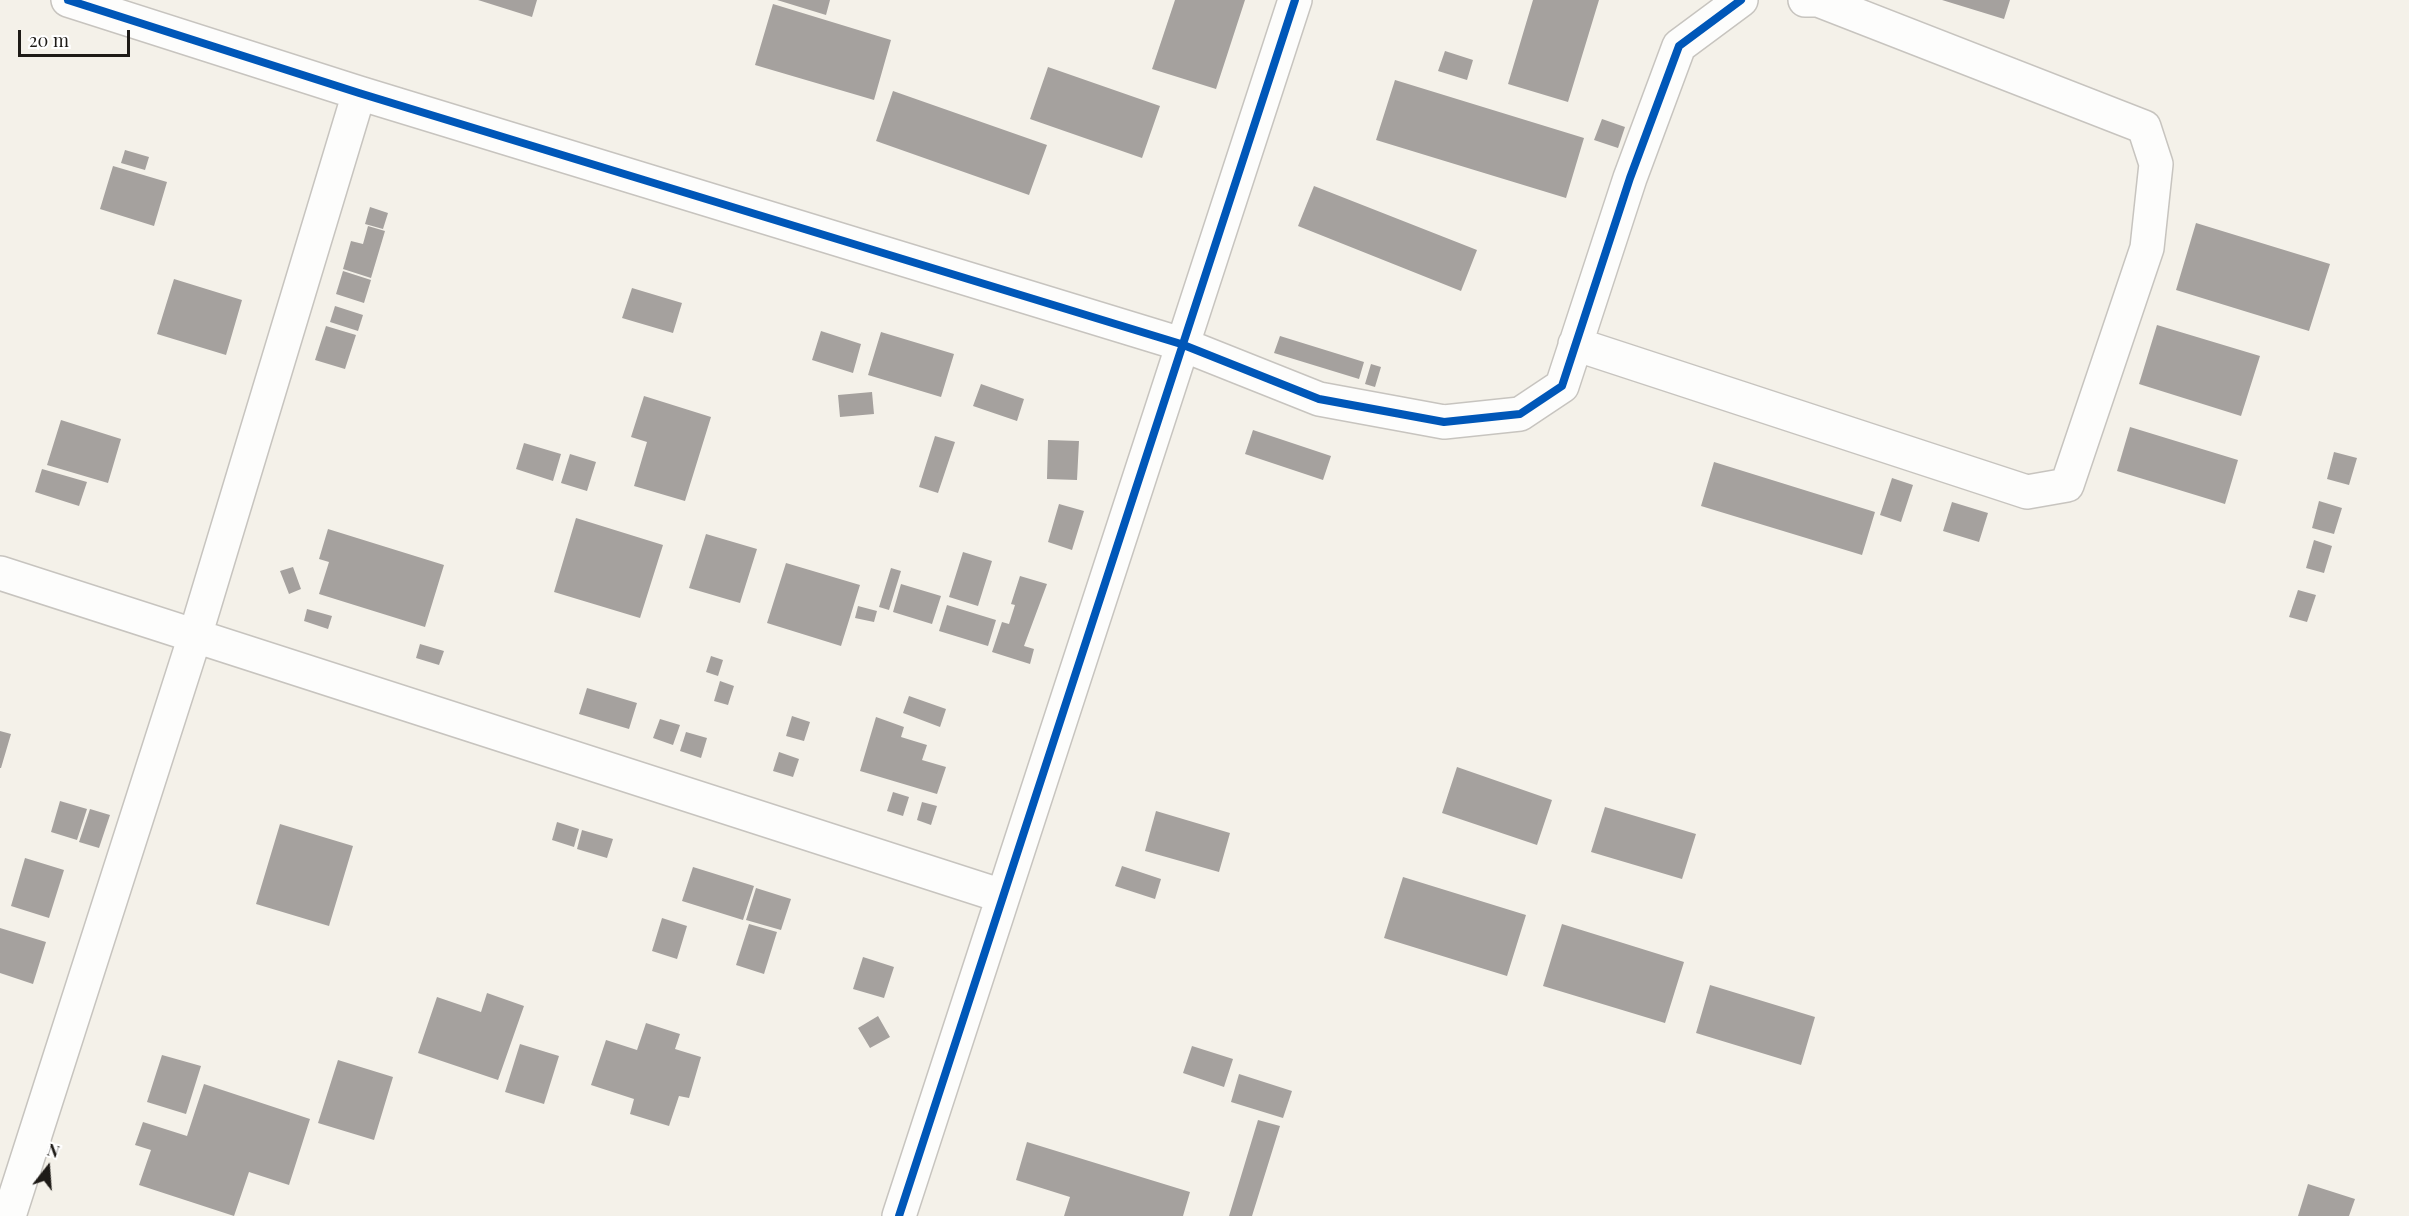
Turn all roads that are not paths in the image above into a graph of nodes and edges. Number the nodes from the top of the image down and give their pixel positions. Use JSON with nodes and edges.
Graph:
{"nodes":[{"id":1,"x":68,"y":0,"type":"edge"},
{"id":2,"x":1295,"y":0,"type":"edge"},
{"id":3,"x":1741,"y":0,"type":"edge"},
{"id":4,"x":1805,"y":0,"type":"edge"},
{"id":5,"x":358,"y":93,"type":"junction"},
{"id":6,"x":1181,"y":344,"type":"junction"},
{"id":7,"x":1576,"y":344,"type":"junction"},
{"id":8,"x":0,"y":573,"type":"edge"},
{"id":9,"x":195,"y":636,"type":"junction"},
{"id":10,"x":1002,"y":896,"type":"junction"},
{"id":11,"x":9,"y":1216,"type":"edge"},
{"id":12,"x":899,"y":1216,"type":"edge"}],
"edges":[{"from":1,"to":5,"type":"street"},
{"from":2,"to":6,"type":"street"},
{"from":3,"to":7,"type":"street"},
{"from":4,"to":7,"type":"street"},
{"from":5,"to":6,"type":"street"},
{"from":5,"to":9,"type":"street"},
{"from":6,"to":7,"type":"street"},
{"from":6,"to":10,"type":"street"},
{"from":8,"to":9,"type":"street"},
{"from":9,"to":10,"type":"street"},
{"from":9,"to":11,"type":"street"},
{"from":10,"to":12,"type":"street"}]}
